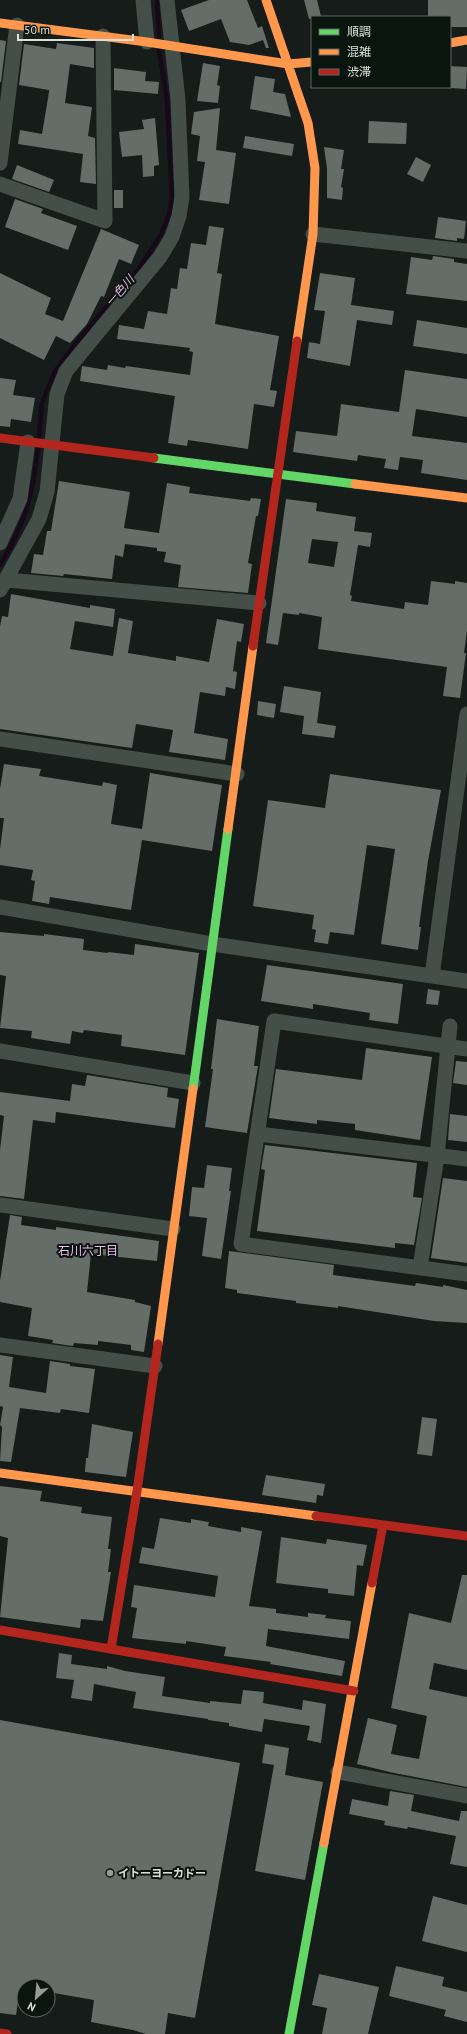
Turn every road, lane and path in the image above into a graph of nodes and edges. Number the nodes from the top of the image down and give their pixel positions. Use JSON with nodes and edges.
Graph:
{"nodes":[{"id":1,"x":143,"y":0,"type":"edge"},
{"id":2,"x":167,"y":0,"type":"edge"},
{"id":3,"x":266,"y":0,"type":"edge"},
{"id":4,"x":0,"y":23,"type":"edge"},
{"id":5,"x":17,"y":26,"type":"junction"},
{"id":6,"x":102,"y":36,"type":"junction"},
{"id":7,"x":467,"y":40,"type":"edge"},
{"id":8,"x":150,"y":42,"type":"junction"},
{"id":9,"x":451,"y":43,"type":"edge"},
{"id":10,"x":169,"y":46,"type":"junction"},
{"id":11,"x":311,"y":62,"type":"edge"},
{"id":12,"x":288,"y":64,"type":"junction"},
{"id":13,"x":0,"y":163,"type":"edge"},
{"id":14,"x":0,"y":184,"type":"edge"},
{"id":15,"x":313,"y":234,"type":"junction"},
{"id":16,"x":467,"y":251,"type":"edge"},
{"id":17,"x":0,"y":438,"type":"edge"},
{"id":18,"x":30,"y":443,"type":"junction"},
{"id":19,"x":51,"y":445,"type":"junction"},
{"id":20,"x":277,"y":473,"type":"junction"},
{"id":21,"x":467,"y":498,"type":"edge"},
{"id":22,"x":0,"y":543,"type":"edge"},
{"id":23,"x":3,"y":585,"type":"edge"},
{"id":24,"x":259,"y":603,"type":"junction"},
{"id":25,"x":467,"y":714,"type":"edge"},
{"id":26,"x":0,"y":740,"type":"edge"},
{"id":27,"x":463,"y":772,"type":"edge"},
{"id":28,"x":237,"y":774,"type":"junction"},
{"id":29,"x":0,"y":907,"type":"edge"},
{"id":30,"x":212,"y":944,"type":"junction"},
{"id":31,"x":432,"y":976,"type":"junction"},
{"id":32,"x":467,"y":981,"type":"edge"},
{"id":33,"x":450,"y":1026,"type":"dead end"},
{"id":34,"x":448,"y":1046,"type":"junction"},
{"id":35,"x":467,"y":1049,"type":"edge"},
{"id":36,"x":0,"y":1051,"type":"edge"},
{"id":37,"x":193,"y":1083,"type":"junction"},
{"id":38,"x":258,"y":1134,"type":"junction"},
{"id":39,"x":437,"y":1156,"type":"junction"},
{"id":40,"x":467,"y":1159,"type":"edge"},
{"id":41,"x":0,"y":1205,"type":"edge"},
{"id":42,"x":173,"y":1229,"type":"junction"},
{"id":43,"x":420,"y":1268,"type":"junction"},
{"id":44,"x":467,"y":1274,"type":"edge"},
{"id":45,"x":0,"y":1345,"type":"edge"},
{"id":46,"x":156,"y":1366,"type":"junction"},
{"id":47,"x":0,"y":1473,"type":"edge"},
{"id":48,"x":137,"y":1491,"type":"junction"},
{"id":49,"x":383,"y":1525,"type":"junction"},
{"id":50,"x":467,"y":1536,"type":"edge"},
{"id":51,"x":0,"y":1630,"type":"edge"},
{"id":52,"x":111,"y":1649,"type":"junction"},
{"id":53,"x":354,"y":1691,"type":"junction"},
{"id":54,"x":338,"y":1772,"type":"junction"},
{"id":55,"x":467,"y":1796,"type":"edge"},
{"id":56,"x":0,"y":2033,"type":"edge"},
{"id":57,"x":7,"y":2034,"type":"edge"},
{"id":58,"x":289,"y":2034,"type":"edge"}],
"edges":[{"from":1,"to":8,"type":"street"},
{"from":2,"to":10,"type":"street"},
{"from":3,"to":12,"type":"street"},
{"from":4,"to":5,"type":"street"},
{"from":5,"to":6,"type":"street"},
{"from":5,"to":13,"type":"street"},
{"from":6,"to":8,"type":"street"},
{"from":6,"to":14,"type":"street"},
{"from":7,"to":9,"type":"street"},
{"from":8,"to":10,"type":"street"},
{"from":10,"to":12,"type":"street"},
{"from":10,"to":19,"type":"street"},
{"from":11,"to":12,"type":"street"},
{"from":12,"to":15,"type":"street"},
{"from":15,"to":16,"type":"street"},
{"from":15,"to":20,"type":"street"},
{"from":17,"to":18,"type":"street"},
{"from":18,"to":19,"type":"street"},
{"from":18,"to":22,"type":"street"},
{"from":19,"to":20,"type":"street"},
{"from":19,"to":23,"type":"street"},
{"from":20,"to":21,"type":"street"},
{"from":20,"to":24,"type":"street"},
{"from":23,"to":24,"type":"street"},
{"from":24,"to":28,"type":"street"},
{"from":25,"to":27,"type":"street"},
{"from":26,"to":28,"type":"street"},
{"from":27,"to":31,"type":"street"},
{"from":28,"to":30,"type":"street"},
{"from":29,"to":30,"type":"street"},
{"from":30,"to":31,"type":"street"},
{"from":30,"to":37,"type":"street"},
{"from":31,"to":32,"type":"street"},
{"from":33,"to":34,"type":"street"},
{"from":34,"to":35,"type":"street"},
{"from":34,"to":38,"type":"street"},
{"from":34,"to":39,"type":"street"},
{"from":36,"to":37,"type":"street"},
{"from":37,"to":42,"type":"street"},
{"from":38,"to":39,"type":"street"},
{"from":38,"to":43,"type":"street"},
{"from":39,"to":40,"type":"street"},
{"from":39,"to":43,"type":"street"},
{"from":41,"to":42,"type":"street"},
{"from":42,"to":46,"type":"street"},
{"from":43,"to":44,"type":"street"},
{"from":45,"to":46,"type":"street"},
{"from":46,"to":48,"type":"street"},
{"from":47,"to":48,"type":"street"},
{"from":48,"to":49,"type":"street"},
{"from":48,"to":52,"type":"street"},
{"from":49,"to":50,"type":"street"},
{"from":49,"to":53,"type":"street"},
{"from":51,"to":52,"type":"street"},
{"from":52,"to":53,"type":"street"},
{"from":53,"to":54,"type":"street"},
{"from":54,"to":55,"type":"street"},
{"from":54,"to":58,"type":"street"},
{"from":56,"to":57,"type":"street"}]}
